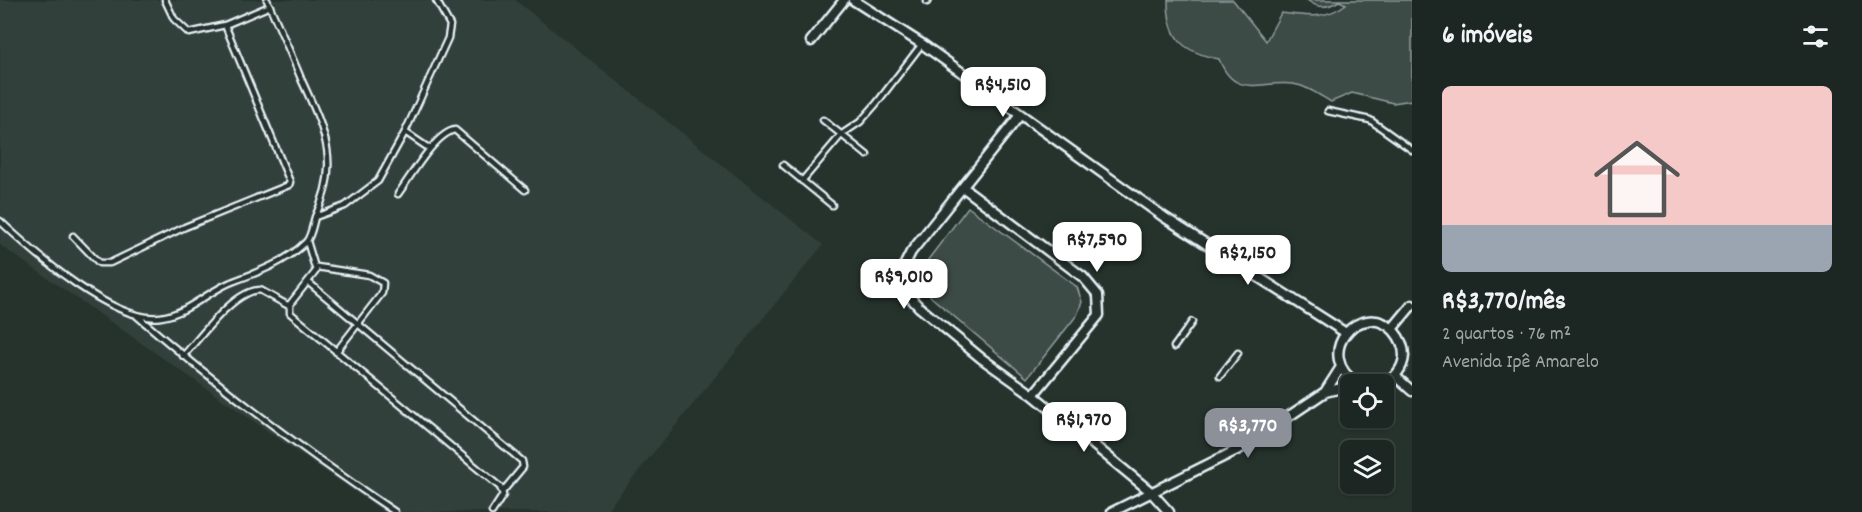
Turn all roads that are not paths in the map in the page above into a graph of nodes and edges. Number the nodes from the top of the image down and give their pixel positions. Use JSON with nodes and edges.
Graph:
{"nodes":[{"id":1,"x":165,"y":0,"type":"edge"},
{"id":2,"x":267,"y":0,"type":"edge"},
{"id":3,"x":436,"y":0,"type":"edge"},
{"id":4,"x":850,"y":0,"type":"edge"},
{"id":5,"x":270,"y":6,"type":"junction"},
{"id":6,"x":225,"y":25,"type":"junction"},
{"id":7,"x":811,"y":41,"type":"dead end"},
{"id":8,"x":922,"y":44,"type":"junction"},
{"id":9,"x":1328,"y":111,"type":"dead end"},
{"id":10,"x":1020,"y":115,"type":"junction"},
{"id":11,"x":823,"y":120,"type":"dead end"},
{"id":12,"x":405,"y":132,"type":"junction"},
{"id":13,"x":841,"y":135,"type":"junction"},
{"id":14,"x":430,"y":149,"type":"junction"},
{"id":15,"x":1412,"y":150,"type":"edge"},
{"id":16,"x":867,"y":155,"type":"dead end"},
{"id":17,"x":783,"y":165,"type":"dead end"},
{"id":18,"x":802,"y":181,"type":"junction"},
{"id":19,"x":964,"y":188,"type":"junction"},
{"id":20,"x":525,"y":190,"type":"dead end"},
{"id":21,"x":398,"y":195,"type":"dead end"},
{"id":22,"x":832,"y":205,"type":"dead end"},
{"id":23,"x":315,"y":217,"type":"junction"},
{"id":24,"x":0,"y":221,"type":"edge"},
{"id":25,"x":73,"y":236,"type":"dead end"},
{"id":26,"x":307,"y":241,"type":"junction"},
{"id":27,"x":316,"y":267,"type":"junction"},
{"id":28,"x":308,"y":282,"type":"junction"},
{"id":29,"x":1412,"y":305,"type":"edge"},
{"id":30,"x":289,"y":306,"type":"junction"},
{"id":31,"x":136,"y":315,"type":"junction"},
{"id":32,"x":357,"y":321,"type":"junction"},
{"id":33,"x":1192,"y":322,"type":"dead end"},
{"id":34,"x":1392,"y":329,"type":"junction"},
{"id":35,"x":1346,"y":333,"type":"junction"},
{"id":36,"x":1174,"y":346,"type":"dead end"},
{"id":37,"x":336,"y":352,"type":"junction"},
{"id":38,"x":1238,"y":353,"type":"dead end"},
{"id":39,"x":183,"y":356,"type":"junction"},
{"id":40,"x":1341,"y":367,"type":"junction"},
{"id":41,"x":1346,"y":374,"type":"edge"},
{"id":42,"x":1220,"y":376,"type":"dead end"},
{"id":43,"x":1395,"y":376,"type":"joint"},
{"id":44,"x":1340,"y":388,"type":"edge"},
{"id":45,"x":1412,"y":391,"type":"edge"},
{"id":46,"x":1325,"y":392,"type":"junction"},
{"id":47,"x":1033,"y":395,"type":"junction"},
{"id":48,"x":503,"y":491,"type":"junction"},
{"id":49,"x":1151,"y":492,"type":"junction"},
{"id":50,"x":395,"y":512,"type":"edge"},
{"id":51,"x":492,"y":512,"type":"edge"},
{"id":52,"x":1112,"y":512,"type":"edge"},
{"id":53,"x":1169,"y":512,"type":"edge"}],
"edges":[{"from":1,"to":6,"type":"lane"},
{"from":2,"to":5,"type":"lane"},
{"from":3,"to":12,"type":"lane"},
{"from":4,"to":7,"type":"street"},
{"from":4,"to":8,"type":"street"},
{"from":5,"to":6,"type":"lane"},
{"from":5,"to":23,"type":"lane"},
{"from":6,"to":25,"type":"lane"},
{"from":8,"to":10,"type":"street"},
{"from":8,"to":13,"type":"lane"},
{"from":9,"to":15,"type":"lane"},
{"from":10,"to":19,"type":"street"},
{"from":10,"to":35,"type":"street"},
{"from":11,"to":13,"type":"lane"},
{"from":12,"to":14,"type":"lane"},
{"from":12,"to":23,"type":"lane"},
{"from":13,"to":16,"type":"lane"},
{"from":13,"to":18,"type":"lane"},
{"from":14,"to":20,"type":"lane"},
{"from":14,"to":21,"type":"lane"},
{"from":17,"to":18,"type":"lane"},
{"from":18,"to":22,"type":"lane"},
{"from":19,"to":47,"type":"street"},
{"from":19,"to":47,"type":"street"},
{"from":23,"to":26,"type":"lane"},
{"from":24,"to":31,"type":"lane"},
{"from":26,"to":27,"type":"lane"},
{"from":26,"to":31,"type":"lane"},
{"from":27,"to":28,"type":"lane"},
{"from":27,"to":32,"type":"lane"},
{"from":28,"to":30,"type":"lane"},
{"from":28,"to":32,"type":"lane"},
{"from":29,"to":34,"type":"street"},
{"from":30,"to":37,"type":"lane"},
{"from":30,"to":39,"type":"lane"},
{"from":31,"to":39,"type":"lane"},
{"from":32,"to":37,"type":"lane"},
{"from":32,"to":48,"type":"lane"},
{"from":33,"to":36,"type":"lane"},
{"from":34,"to":35,"type":"street"},
{"from":34,"to":43,"type":"street"},
{"from":35,"to":40,"type":"street"},
{"from":37,"to":48,"type":"lane"},
{"from":38,"to":42,"type":"lane"},
{"from":39,"to":50,"type":"lane"},
{"from":40,"to":41,"type":"street"},
{"from":40,"to":46,"type":"street"},
{"from":43,"to":45,"type":"street"},
{"from":44,"to":46,"type":"street"},
{"from":46,"to":49,"type":"street"},
{"from":47,"to":49,"type":"street"},
{"from":48,"to":51,"type":"lane"},
{"from":49,"to":52,"type":"street"},
{"from":49,"to":53,"type":"street"}]}
